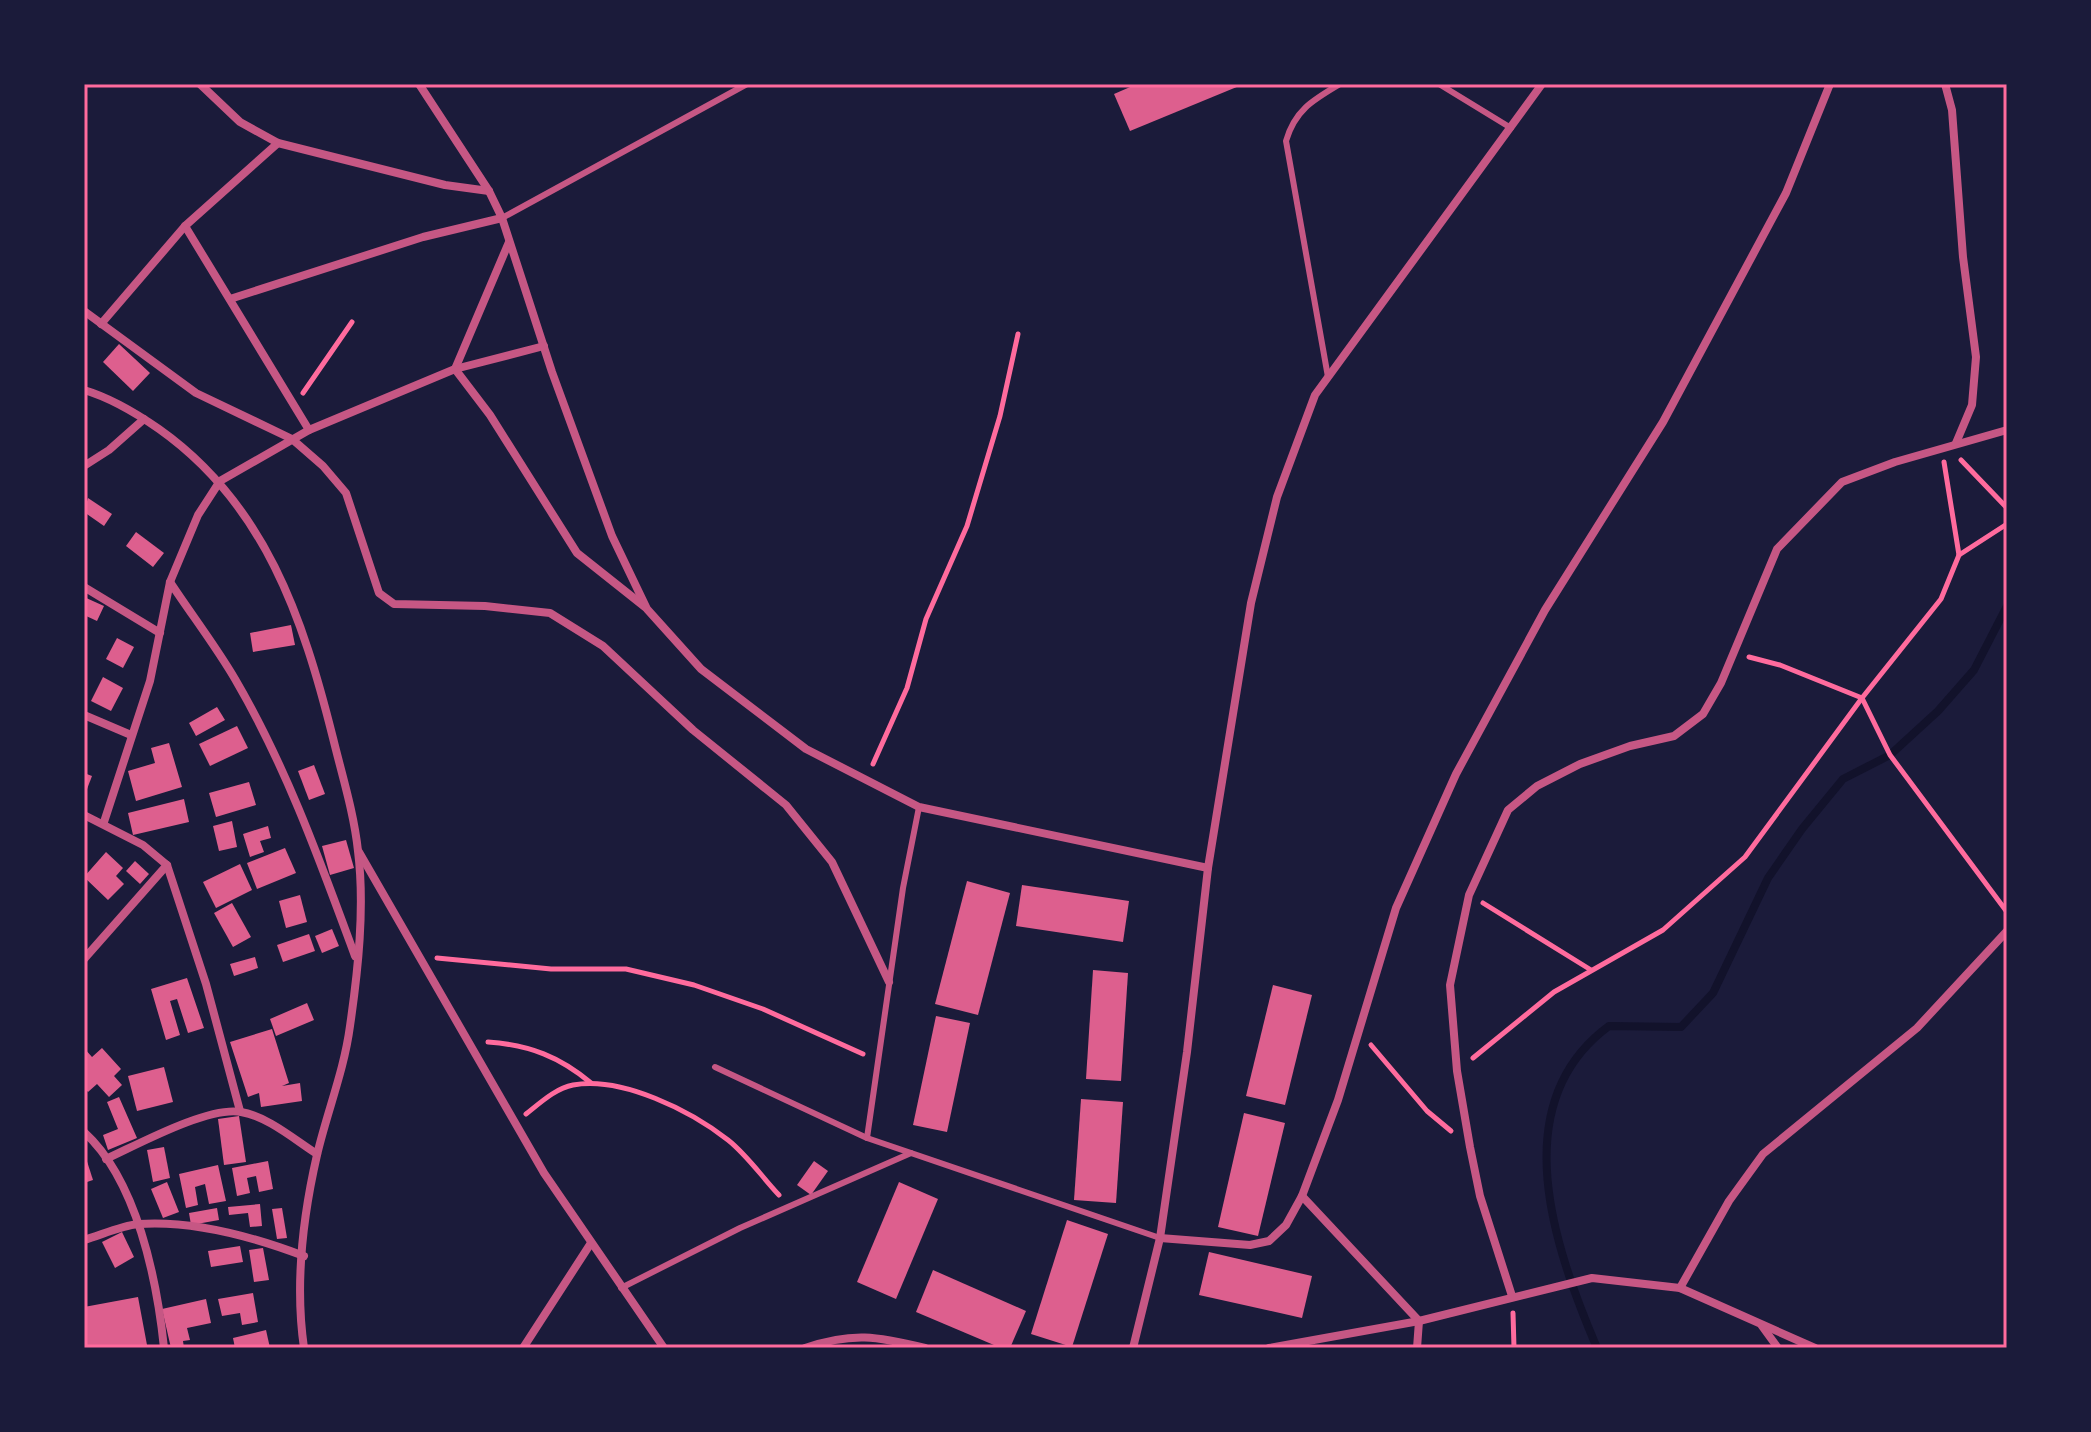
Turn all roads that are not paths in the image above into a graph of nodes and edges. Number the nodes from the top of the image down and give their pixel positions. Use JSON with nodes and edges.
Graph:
{"nodes":[{"id":1,"x":200,"y":84,"type":"edge"},
{"id":2,"x":419,"y":84,"type":"edge"},
{"id":3,"x":747,"y":84,"type":"edge"},
{"id":4,"x":1340,"y":84,"type":"edge"},
{"id":5,"x":1439,"y":84,"type":"edge"},
{"id":6,"x":1542,"y":84,"type":"edge"},
{"id":7,"x":1830,"y":84,"type":"edge"},
{"id":8,"x":1945,"y":84,"type":"edge"},
{"id":9,"x":1511,"y":128,"type":"junction"},
{"id":10,"x":278,"y":143,"type":"junction"},
{"id":11,"x":489,"y":191,"type":"junction"},
{"id":12,"x":502,"y":218,"type":"junction"},
{"id":13,"x":185,"y":226,"type":"junction"},
{"id":14,"x":509,"y":241,"type":"junction"},
{"id":15,"x":230,"y":299,"type":"junction"},
{"id":16,"x":84,"y":311,"type":"edge"},
{"id":17,"x":101,"y":324,"type":"junction"},
{"id":18,"x":544,"y":346,"type":"junction"},
{"id":19,"x":455,"y":369,"type":"junction"},
{"id":20,"x":1328,"y":377,"type":"junction"},
{"id":21,"x":84,"y":390,"type":"edge"},
{"id":22,"x":144,"y":419,"type":"junction"},
{"id":23,"x":309,"y":430,"type":"junction"},
{"id":24,"x":2007,"y":430,"type":"edge"},
{"id":25,"x":292,"y":439,"type":"junction"},
{"id":26,"x":1948,"y":446,"type":"junction"},
{"id":27,"x":84,"y":466,"type":"edge"},
{"id":28,"x":220,"y":481,"type":"junction"},
{"id":29,"x":170,"y":582,"type":"junction"},
{"id":30,"x":84,"y":587,"type":"edge"},
{"id":31,"x":647,"y":609,"type":"junction"},
{"id":32,"x":160,"y":633,"type":"junction"},
{"id":33,"x":84,"y":715,"type":"edge"},
{"id":34,"x":131,"y":735,"type":"junction"},
{"id":35,"x":919,"y":807,"type":"junction"},
{"id":36,"x":84,"y":815,"type":"edge"},
{"id":37,"x":104,"y":822,"type":"junction"},
{"id":38,"x":358,"y":851,"type":"junction"},
{"id":39,"x":167,"y":865,"type":"junction"},
{"id":40,"x":1208,"y":868,"type":"junction"},
{"id":41,"x":2007,"y":931,"type":"edge"},
{"id":42,"x":84,"y":959,"type":"edge"},
{"id":43,"x":357,"y":960,"type":"junction"},
{"id":44,"x":889,"y":982,"type":"junction"},
{"id":45,"x":715,"y":1067,"type":"dead end"},
{"id":46,"x":240,"y":1111,"type":"junction"},
{"id":47,"x":84,"y":1132,"type":"edge"},
{"id":48,"x":867,"y":1138,"type":"junction"},
{"id":49,"x":911,"y":1153,"type":"junction"},
{"id":50,"x":317,"y":1154,"type":"junction"},
{"id":51,"x":106,"y":1159,"type":"junction"},
{"id":52,"x":1302,"y":1196,"type":"junction"},
{"id":53,"x":137,"y":1224,"type":"junction"},
{"id":54,"x":1160,"y":1238,"type":"junction"},
{"id":55,"x":84,"y":1240,"type":"edge"},
{"id":56,"x":591,"y":1243,"type":"junction"},
{"id":57,"x":304,"y":1256,"type":"junction"},
{"id":58,"x":621,"y":1288,"type":"junction"},
{"id":59,"x":1680,"y":1288,"type":"junction"},
{"id":60,"x":1512,"y":1296,"type":"junction"},
{"id":61,"x":1419,"y":1321,"type":"junction"},
{"id":62,"x":1760,"y":1324,"type":"junction"},
{"id":63,"x":164,"y":1348,"type":"edge"},
{"id":64,"x":304,"y":1348,"type":"edge"},
{"id":65,"x":523,"y":1348,"type":"edge"},
{"id":66,"x":664,"y":1348,"type":"edge"},
{"id":67,"x":805,"y":1348,"type":"edge"},
{"id":68,"x":925,"y":1348,"type":"edge"},
{"id":69,"x":1133,"y":1348,"type":"edge"},
{"id":70,"x":1269,"y":1348,"type":"edge"},
{"id":71,"x":1417,"y":1348,"type":"edge"},
{"id":72,"x":1778,"y":1348,"type":"edge"},
{"id":73,"x":1815,"y":1348,"type":"edge"}],
"edges":[{"from":1,"to":10,"type":"street"},
{"from":2,"to":11,"type":"street"},
{"from":3,"to":12,"type":"lane"},
{"from":4,"to":20,"type":"lane"},
{"from":5,"to":9,"type":"lane"},
{"from":6,"to":9,"type":"street"},
{"from":7,"to":52,"type":"street"},
{"from":8,"to":26,"type":"street"},
{"from":9,"to":20,"type":"street"},
{"from":10,"to":11,"type":"street"},
{"from":10,"to":13,"type":"street"},
{"from":11,"to":12,"type":"street"},
{"from":12,"to":14,"type":"street"},
{"from":12,"to":15,"type":"street"},
{"from":13,"to":15,"type":"street"},
{"from":13,"to":17,"type":"street"},
{"from":14,"to":18,"type":"street"},
{"from":14,"to":19,"type":"street"},
{"from":15,"to":23,"type":"street"},
{"from":16,"to":17,"type":"street"},
{"from":17,"to":25,"type":"street"},
{"from":18,"to":19,"type":"street"},
{"from":18,"to":31,"type":"street"},
{"from":19,"to":23,"type":"street"},
{"from":19,"to":31,"type":"street"},
{"from":20,"to":40,"type":"street"},
{"from":21,"to":22,"type":"street"},
{"from":22,"to":27,"type":"street"},
{"from":22,"to":28,"type":"street"},
{"from":23,"to":25,"type":"street"},
{"from":24,"to":26,"type":"street"},
{"from":25,"to":28,"type":"street"},
{"from":25,"to":44,"type":"street"},
{"from":26,"to":60,"type":"street"},
{"from":28,"to":29,"type":"street"},
{"from":28,"to":38,"type":"street"},
{"from":29,"to":32,"type":"street"},
{"from":29,"to":43,"type":"street"},
{"from":30,"to":32,"type":"street"},
{"from":31,"to":35,"type":"street"},
{"from":32,"to":34,"type":"street"},
{"from":33,"to":34,"type":"street"},
{"from":34,"to":37,"type":"street"},
{"from":35,"to":40,"type":"street"},
{"from":35,"to":44,"type":"lane"},
{"from":36,"to":37,"type":"street"},
{"from":37,"to":39,"type":"street"},
{"from":38,"to":43,"type":"street"},
{"from":38,"to":56,"type":"street"},
{"from":39,"to":42,"type":"street"},
{"from":39,"to":46,"type":"street"},
{"from":40,"to":54,"type":"street"},
{"from":41,"to":59,"type":"street"},
{"from":43,"to":50,"type":"street"},
{"from":44,"to":48,"type":"lane"},
{"from":45,"to":48,"type":"lane"},
{"from":46,"to":50,"type":"street"},
{"from":46,"to":51,"type":"street"},
{"from":47,"to":51,"type":"street"},
{"from":48,"to":49,"type":"lane"},
{"from":49,"to":54,"type":"lane"},
{"from":49,"to":58,"type":"lane"},
{"from":50,"to":57,"type":"street"},
{"from":51,"to":53,"type":"street"},
{"from":52,"to":54,"type":"street"},
{"from":52,"to":61,"type":"street"},
{"from":53,"to":55,"type":"street"},
{"from":53,"to":57,"type":"street"},
{"from":53,"to":63,"type":"street"},
{"from":54,"to":69,"type":"street"},
{"from":56,"to":58,"type":"street"},
{"from":56,"to":65,"type":"street"},
{"from":57,"to":64,"type":"street"},
{"from":58,"to":66,"type":"street"},
{"from":59,"to":60,"type":"street"},
{"from":59,"to":62,"type":"street"},
{"from":60,"to":61,"type":"street"},
{"from":61,"to":70,"type":"street"},
{"from":61,"to":71,"type":"street"},
{"from":62,"to":72,"type":"street"},
{"from":62,"to":73,"type":"street"},
{"from":67,"to":68,"type":"street"}]}
